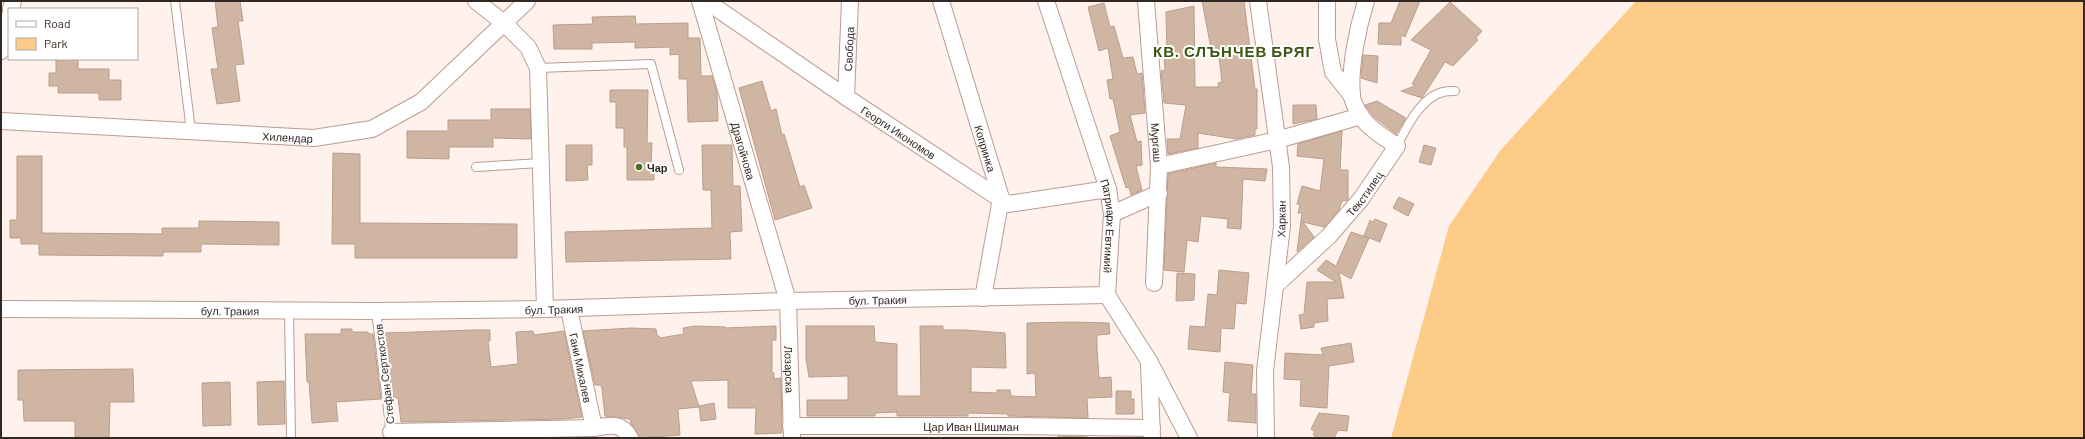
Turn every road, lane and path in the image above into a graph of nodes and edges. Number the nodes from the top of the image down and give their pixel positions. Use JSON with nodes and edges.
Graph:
{"nodes":[{"id":1,"x":175,"y":1,"type":"edge"},
{"id":2,"x":476,"y":1,"type":"edge"},
{"id":3,"x":527,"y":1,"type":"edge"},
{"id":4,"x":700,"y":1,"type":"edge"},
{"id":5,"x":706,"y":1,"type":"edge"},
{"id":6,"x":850,"y":1,"type":"edge"},
{"id":7,"x":941,"y":1,"type":"edge"},
{"id":8,"x":1046,"y":1,"type":"edge"},
{"id":9,"x":1146,"y":1,"type":"edge"},
{"id":10,"x":1258,"y":1,"type":"edge"},
{"id":11,"x":1327,"y":1,"type":"edge"},
{"id":12,"x":1366,"y":1,"type":"edge"},
{"id":13,"x":8,"y":22,"type":"edge"},
{"id":14,"x":505,"y":24,"type":"junction"},
{"id":15,"x":1,"y":50,"type":"edge"},
{"id":16,"x":538,"y":68,"type":"junction"},
{"id":17,"x":1455,"y":91,"type":"dead end"},
{"id":18,"x":1352,"y":96,"type":"junction"},
{"id":19,"x":846,"y":98,"type":"junction"},
{"id":20,"x":1360,"y":116,"type":"junction"},
{"id":21,"x":1,"y":121,"type":"edge"},
{"id":22,"x":192,"y":131,"type":"junction"},
{"id":23,"x":1277,"y":140,"type":"junction"},
{"id":24,"x":1397,"y":146,"type":"junction"},
{"id":25,"x":540,"y":163,"type":"junction"},
{"id":26,"x":1159,"y":166,"type":"junction"},
{"id":27,"x":476,"y":167,"type":"dead end"},
{"id":28,"x":679,"y":170,"type":"dead end"},
{"id":29,"x":1108,"y":189,"type":"junction"},
{"id":30,"x":1159,"y":193,"type":"junction"},
{"id":31,"x":1001,"y":198,"type":"junction"},
{"id":32,"x":1112,"y":214,"type":"junction"},
{"id":33,"x":1154,"y":283,"type":"dead end"},
{"id":34,"x":1277,"y":284,"type":"junction"},
{"id":35,"x":1107,"y":295,"type":"junction"},
{"id":36,"x":983,"y":298,"type":"junction"},
{"id":37,"x":788,"y":301,"type":"junction"},
{"id":38,"x":1,"y":309,"type":"edge"},
{"id":39,"x":545,"y":309,"type":"junction"},
{"id":40,"x":569,"y":309,"type":"junction"},
{"id":41,"x":289,"y":310,"type":"junction"},
{"id":42,"x":376,"y":311,"type":"junction"},
{"id":43,"x":1149,"y":361,"type":"junction"},
{"id":44,"x":594,"y":428,"type":"junction"},
{"id":45,"x":792,"y":432,"type":"edge"},
{"id":46,"x":1008,"y":432,"type":"edge"},
{"id":47,"x":1152,"y":433,"type":"edge"},
{"id":48,"x":391,"y":435,"type":"edge"},
{"id":49,"x":291,"y":438,"type":"edge"},
{"id":50,"x":630,"y":438,"type":"edge"},
{"id":51,"x":1189,"y":438,"type":"edge"},
{"id":52,"x":1266,"y":438,"type":"edge"}],
"edges":[{"from":1,"to":22,"type":"lane"},
{"from":2,"to":14,"type":"street"},
{"from":3,"to":14,"type":"street","name":"Хилендар"},
{"from":4,"to":37,"type":"street","name":"Драгойчова"},
{"from":5,"to":19,"type":"street","name":"Георги Икономов"},
{"from":6,"to":19,"type":"street","name":"Свобода"},
{"from":7,"to":31,"type":"street","name":"Копринка"},
{"from":8,"to":29,"type":"street","name":"Патриарх Евтимий"},
{"from":9,"to":26,"type":"street","name":"Мургаш"},
{"from":10,"to":23,"type":"street","name":"Харкан"},
{"from":11,"to":18,"type":"street"},
{"from":12,"to":18,"type":"street"},
{"from":13,"to":15,"type":"street"},
{"from":14,"to":16,"type":"street"},
{"from":14,"to":22,"type":"street","name":"Хилендар"},
{"from":16,"to":25,"type":"street"},
{"from":16,"to":28,"type":"lane"},
{"from":17,"to":24,"type":"lane"},
{"from":18,"to":20,"type":"street"},
{"from":19,"to":31,"type":"street","name":"Георги Икономов"},
{"from":20,"to":23,"type":"street"},
{"from":20,"to":24,"type":"street"},
{"from":21,"to":22,"type":"street","name":"Хилендар"},
{"from":23,"to":26,"type":"street"},
{"from":23,"to":34,"type":"street","name":"Харкан"},
{"from":24,"to":34,"type":"street","name":"Текстилец"},
{"from":25,"to":27,"type":"lane"},
{"from":25,"to":39,"type":"street"},
{"from":26,"to":30,"type":"street","name":"Мургаш"},
{"from":29,"to":31,"type":"street","name":"Георги Икономов"},
{"from":29,"to":32,"type":"street","name":"Патриарх Евтимий"},
{"from":30,"to":32,"type":"street"},
{"from":30,"to":33,"type":"street","name":"Мургаш"},
{"from":31,"to":36,"type":"street","name":"Копринка"},
{"from":32,"to":35,"type":"street","name":"Патриарх Евтимий"},
{"from":34,"to":52,"type":"street","name":"Харкан"},
{"from":35,"to":36,"type":"street","name":"бул. Тракия"},
{"from":35,"to":43,"type":"street"},
{"from":36,"to":37,"type":"street","name":"бул. Тракия"},
{"from":37,"to":40,"type":"street","name":"бул. Тракия"},
{"from":37,"to":45,"type":"street","name":"Лозарска"},
{"from":38,"to":41,"type":"street","name":"бул. Тракия"},
{"from":39,"to":40,"type":"street","name":"бул. Тракия"},
{"from":39,"to":42,"type":"street","name":"бул. Тракия"},
{"from":40,"to":44,"type":"street","name":"Гани Михалев"},
{"from":41,"to":42,"type":"street","name":"бул. Тракия"},
{"from":41,"to":49,"type":"lane"},
{"from":42,"to":48,"type":"lane","name":"Стефан Серткостов"},
{"from":43,"to":47,"type":"street","name":"Цар Иван Шишман"},
{"from":43,"to":51,"type":"street"},
{"from":44,"to":48,"type":"street"},
{"from":44,"to":50,"type":"street"},
{"from":45,"to":46,"type":"street","name":"Цар Иван Шишман"},
{"from":46,"to":47,"type":"street","name":"Цар Иван Шишман"}]}
